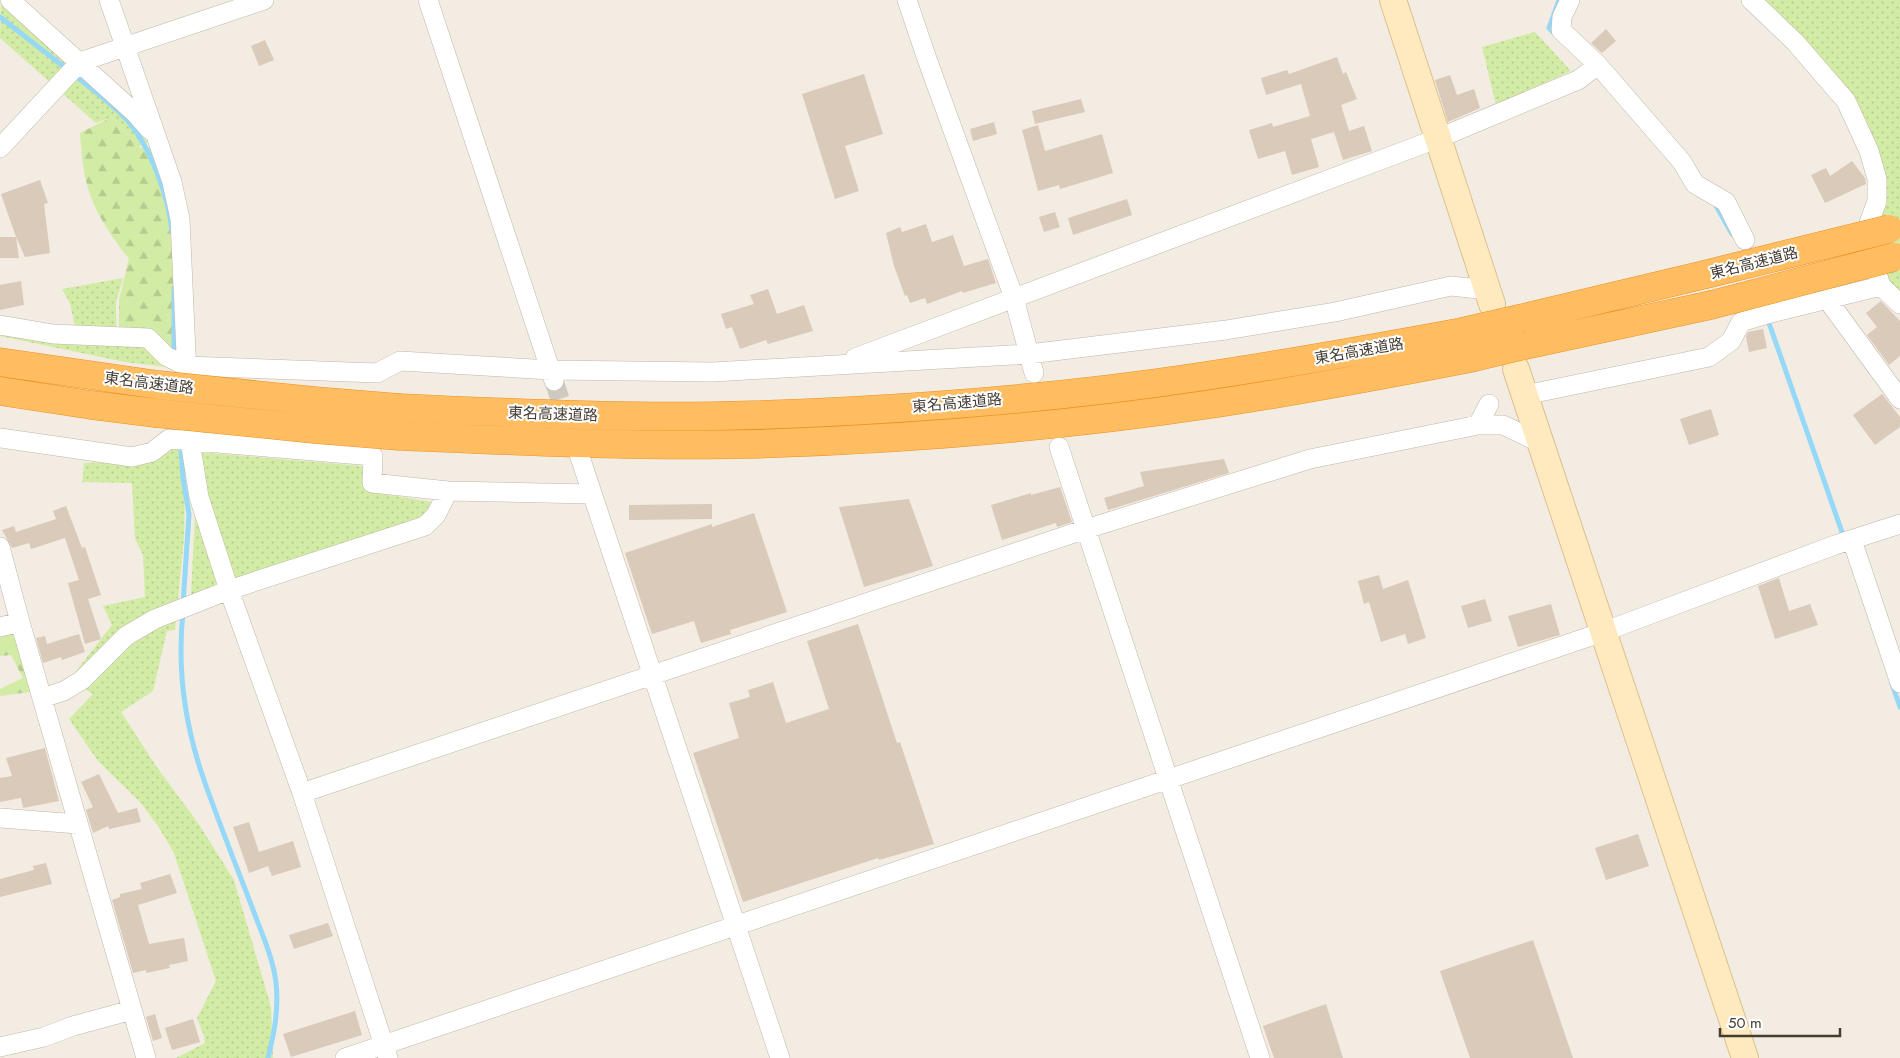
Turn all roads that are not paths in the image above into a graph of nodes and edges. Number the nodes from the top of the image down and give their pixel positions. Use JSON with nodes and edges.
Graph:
{"nodes":[{"id":1,"x":10,"y":0,"type":"edge"},
{"id":2,"x":109,"y":0,"type":"edge"},
{"id":3,"x":264,"y":0,"type":"edge"},
{"id":4,"x":428,"y":0,"type":"edge"},
{"id":5,"x":907,"y":0,"type":"edge"},
{"id":6,"x":1393,"y":0,"type":"edge"},
{"id":7,"x":1570,"y":0,"type":"edge"},
{"id":8,"x":1751,"y":0,"type":"edge"},
{"id":9,"x":124,"y":46,"type":"junction"},
{"id":10,"x":78,"y":64,"type":"junction"},
{"id":11,"x":1598,"y":65,"type":"junction"},
{"id":12,"x":156,"y":137,"type":"junction"},
{"id":13,"x":1439,"y":138,"type":"junction"},
{"id":14,"x":0,"y":148,"type":"edge"},
{"id":15,"x":1894,"y":227,"type":"edge"},
{"id":16,"x":1744,"y":240,"type":"dead end"},
{"id":17,"x":1897,"y":256,"type":"edge"},
{"id":18,"x":1881,"y":286,"type":"junction"},
{"id":19,"x":1490,"y":297,"type":"joint"},
{"id":20,"x":1014,"y":298,"type":"junction"},
{"id":21,"x":1827,"y":299,"type":"junction"},
{"id":22,"x":1900,"y":304,"type":"edge"},
{"id":23,"x":0,"y":325,"type":"edge"},
{"id":24,"x":1029,"y":354,"type":"junction"},
{"id":25,"x":1519,"y":358,"type":"junction"},
{"id":26,"x":0,"y":362,"type":"edge"},
{"id":27,"x":178,"y":362,"type":"junction"},
{"id":28,"x":838,"y":365,"type":"junction"},
{"id":29,"x":1034,"y":373,"type":"dead end"},
{"id":30,"x":552,"y":375,"type":"junction"},
{"id":31,"x":0,"y":391,"type":"edge"},
{"id":32,"x":1525,"y":395,"type":"junction"},
{"id":33,"x":1900,"y":400,"type":"edge"},
{"id":34,"x":1488,"y":404,"type":"dead end"},
{"id":35,"x":1478,"y":426,"type":"junction"},
{"id":36,"x":0,"y":438,"type":"edge"},
{"id":37,"x":190,"y":441,"type":"junction"},
{"id":38,"x":1541,"y":444,"type":"junction"},
{"id":39,"x":1059,"y":447,"type":"dead end"},
{"id":40,"x":579,"y":454,"type":"tunnel mouth"},
{"id":41,"x":448,"y":491,"type":"junction"},
{"id":42,"x":592,"y":494,"type":"junction"},
{"id":43,"x":1900,"y":524,"type":"edge"},
{"id":44,"x":1086,"y":529,"type":"junction"},
{"id":45,"x":1852,"y":540,"type":"junction"},
{"id":46,"x":0,"y":547,"type":"edge"},
{"id":47,"x":229,"y":590,"type":"junction"},
{"id":48,"x":20,"y":622,"type":"junction"},
{"id":49,"x":0,"y":627,"type":"edge"},
{"id":50,"x":1603,"y":632,"type":"junction"},
{"id":51,"x":652,"y":675,"type":"junction"},
{"id":52,"x":1900,"y":683,"type":"edge"},
{"id":53,"x":42,"y":698,"type":"junction"},
{"id":54,"x":1169,"y":780,"type":"junction"},
{"id":55,"x":302,"y":793,"type":"junction"},
{"id":56,"x":0,"y":818,"type":"edge"},
{"id":57,"x":78,"y":824,"type":"junction"},
{"id":58,"x":736,"y":926,"type":"junction"},
{"id":59,"x":132,"y":1010,"type":"junction"},
{"id":60,"x":0,"y":1046,"type":"edge"},
{"id":61,"x":386,"y":1052,"type":"edge"},
{"id":62,"x":146,"y":1058,"type":"edge"},
{"id":63,"x":345,"y":1058,"type":"edge"},
{"id":64,"x":780,"y":1058,"type":"edge"},
{"id":65,"x":1260,"y":1058,"type":"edge"},
{"id":66,"x":1746,"y":1058,"type":"edge"}],
"edges":[{"from":1,"to":10,"type":"street"},
{"from":2,"to":9,"type":"street"},
{"from":3,"to":9,"type":"street"},
{"from":4,"to":30,"type":"street"},
{"from":5,"to":20,"type":"street"},
{"from":6,"to":13,"type":"street"},
{"from":7,"to":11,"type":"street"},
{"from":8,"to":18,"type":"street"},
{"from":9,"to":10,"type":"street"},
{"from":9,"to":12,"type":"street"},
{"from":10,"to":12,"type":"street"},
{"from":10,"to":14,"type":"street"},
{"from":11,"to":13,"type":"street"},
{"from":11,"to":16,"type":"street"},
{"from":12,"to":27,"type":"street"},
{"from":13,"to":19,"type":"street"},
{"from":13,"to":20,"type":"street"},
{"from":15,"to":26,"type":"highway","name":"東名高速道路","bridge":true},
{"from":17,"to":25,"type":"highway","name":"東名高速道路","bridge":true},
{"from":18,"to":21,"type":"street"},
{"from":18,"to":22,"type":"street"},
{"from":19,"to":24,"type":"street"},
{"from":20,"to":24,"type":"street"},
{"from":20,"to":28,"type":"street"},
{"from":21,"to":32,"type":"street"},
{"from":21,"to":33,"type":"street"},
{"from":23,"to":27,"type":"street"},
{"from":24,"to":28,"type":"street"},
{"from":24,"to":29,"type":"street"},
{"from":25,"to":31,"type":"highway","name":"東名高速道路","bridge":true},
{"from":25,"to":32,"type":"street"},
{"from":27,"to":30,"type":"street"},
{"from":27,"to":37,"type":"street"},
{"from":28,"to":30,"type":"street"},
{"from":32,"to":38,"type":"street"},
{"from":34,"to":35,"type":"street"},
{"from":35,"to":38,"type":"street"},
{"from":35,"to":44,"type":"street"},
{"from":36,"to":37,"type":"street"},
{"from":37,"to":41,"type":"street"},
{"from":37,"to":47,"type":"street"},
{"from":38,"to":50,"type":"street"},
{"from":39,"to":44,"type":"street"},
{"from":40,"to":42,"type":"street"},
{"from":41,"to":42,"type":"street"},
{"from":41,"to":47,"type":"street"},
{"from":42,"to":51,"type":"street"},
{"from":43,"to":45,"type":"street"},
{"from":44,"to":51,"type":"street"},
{"from":44,"to":54,"type":"street"},
{"from":45,"to":50,"type":"street"},
{"from":45,"to":52,"type":"street"},
{"from":46,"to":48,"type":"street"},
{"from":47,"to":53,"type":"street"},
{"from":47,"to":55,"type":"street"},
{"from":48,"to":49,"type":"street"},
{"from":48,"to":53,"type":"street"},
{"from":50,"to":54,"type":"street"},
{"from":50,"to":66,"type":"street"},
{"from":51,"to":55,"type":"street"},
{"from":51,"to":58,"type":"street"},
{"from":53,"to":57,"type":"street"},
{"from":54,"to":58,"type":"street"},
{"from":54,"to":65,"type":"street"},
{"from":55,"to":61,"type":"street"},
{"from":56,"to":57,"type":"street"},
{"from":57,"to":59,"type":"street"},
{"from":58,"to":61,"type":"street"},
{"from":58,"to":64,"type":"street"},
{"from":59,"to":60,"type":"street"},
{"from":59,"to":62,"type":"street"},
{"from":61,"to":63,"type":"street"}]}
